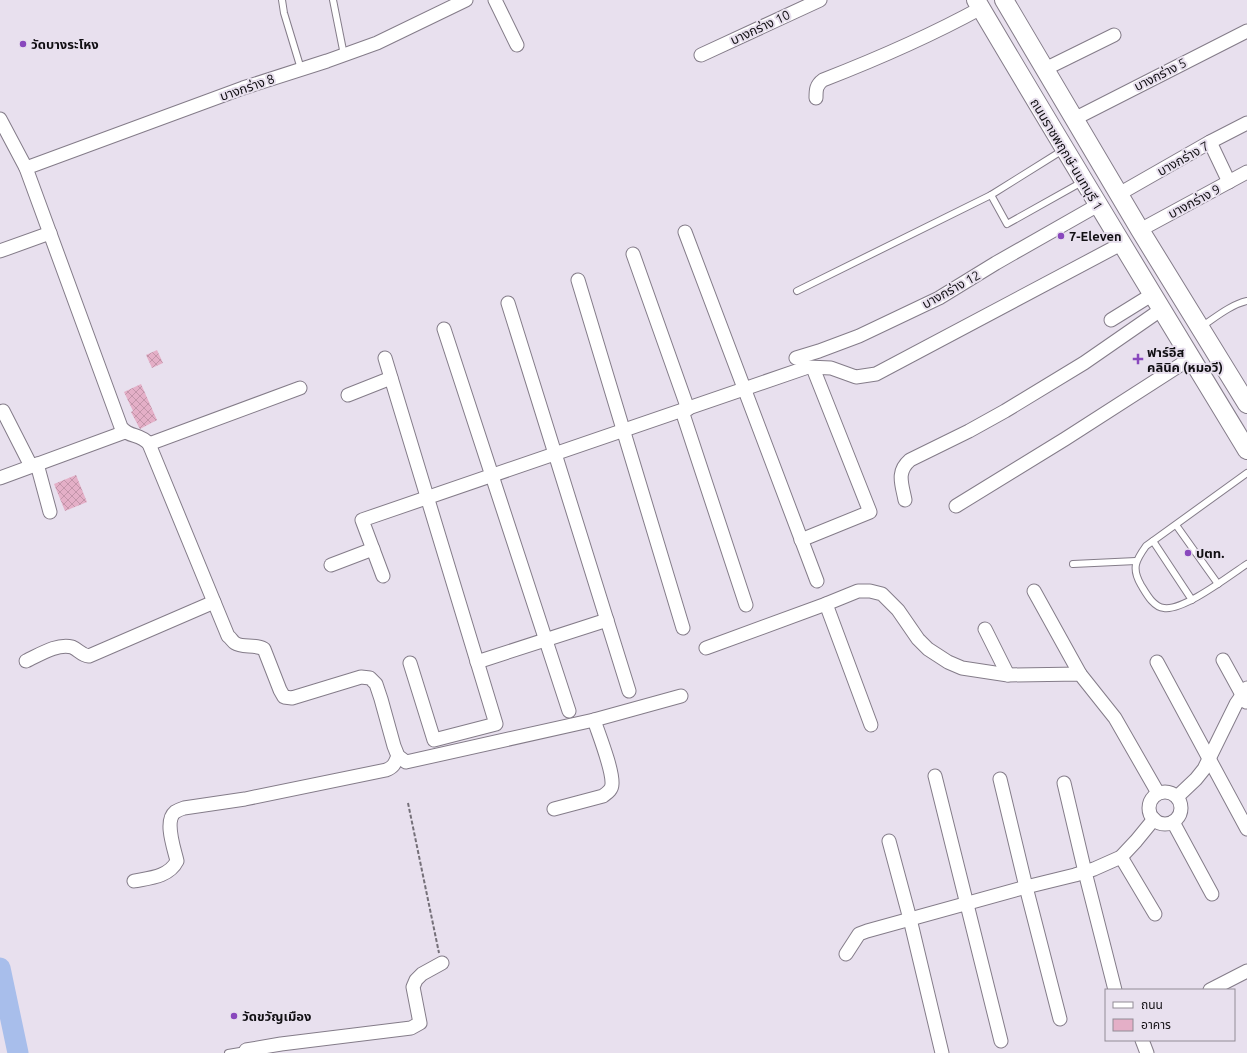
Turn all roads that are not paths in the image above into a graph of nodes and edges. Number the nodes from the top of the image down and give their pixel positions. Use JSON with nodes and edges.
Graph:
{"nodes":[{"id":1,"x":282,"y":0,"type":"edge"},
{"id":2,"x":333,"y":0,"type":"edge"},
{"id":3,"x":466,"y":0,"type":"edge"},
{"id":4,"x":495,"y":0,"type":"edge"},
{"id":5,"x":820,"y":0,"type":"edge"},
{"id":6,"x":1004,"y":0,"type":"edge"},
{"id":7,"x":978,"y":4,"type":"edge"},
{"id":8,"x":1247,"y":31,"type":"edge"},
{"id":9,"x":1114,"y":35,"type":"dead end"},
{"id":10,"x":517,"y":45,"type":"dead end"},
{"id":11,"x":344,"y":55,"type":"junction"},
{"id":12,"x":701,"y":55,"type":"dead end"},
{"id":13,"x":301,"y":69,"type":"junction"},
{"id":14,"x":1045,"y":69,"type":"junction"},
{"id":15,"x":816,"y":98,"type":"dead end"},
{"id":16,"x":1074,"y":118,"type":"junction"},
{"id":17,"x":0,"y":119,"type":"edge"},
{"id":18,"x":1247,"y":123,"type":"edge"},
{"id":19,"x":1210,"y":142,"type":"junction"},
{"id":20,"x":1064,"y":149,"type":"junction"},
{"id":21,"x":26,"y":168,"type":"junction"},
{"id":22,"x":1247,"y":172,"type":"edge"},
{"id":23,"x":1083,"y":181,"type":"junction"},
{"id":24,"x":1229,"y":182,"type":"junction"},
{"id":25,"x":1119,"y":194,"type":"junction"},
{"id":26,"x":991,"y":195,"type":"junction"},
{"id":27,"x":1098,"y":205,"type":"junction"},
{"id":28,"x":1140,"y":230,"type":"junction"},
{"id":29,"x":685,"y":232,"type":"dead end"},
{"id":30,"x":50,"y":233,"type":"junction"},
{"id":31,"x":1121,"y":244,"type":"junction"},
{"id":32,"x":0,"y":251,"type":"edge"},
{"id":33,"x":633,"y":254,"type":"dead end"},
{"id":34,"x":578,"y":280,"type":"dead end"},
{"id":35,"x":797,"y":291,"type":"dead end"},
{"id":36,"x":1153,"y":294,"type":"junction"},
{"id":37,"x":1247,"y":301,"type":"edge"},
{"id":38,"x":508,"y":303,"type":"dead end"},
{"id":39,"x":1162,"y":309,"type":"junction"},
{"id":40,"x":1111,"y":320,"type":"dead end"},
{"id":41,"x":1200,"y":328,"type":"junction"},
{"id":42,"x":444,"y":329,"type":"dead end"},
{"id":43,"x":385,"y":358,"type":"dead end"},
{"id":44,"x":796,"y":358,"type":"dead end"},
{"id":45,"x":1191,"y":358,"type":"junction"},
{"id":46,"x":813,"y":368,"type":"junction"},
{"id":47,"x":391,"y":378,"type":"junction"},
{"id":48,"x":300,"y":388,"type":"dead end"},
{"id":49,"x":744,"y":390,"type":"junction"},
{"id":50,"x":348,"y":395,"type":"dead end"},
{"id":51,"x":1247,"y":404,"type":"edge"},
{"id":52,"x":685,"y":410,"type":"junction"},
{"id":53,"x":3,"y":411,"type":"dead end"},
{"id":54,"x":624,"y":431,"type":"junction"},
{"id":55,"x":125,"y":432,"type":"junction"},
{"id":56,"x":149,"y":444,"type":"junction"},
{"id":57,"x":1247,"y":450,"type":"edge"},
{"id":58,"x":555,"y":454,"type":"junction"},
{"id":59,"x":34,"y":465,"type":"junction"},
{"id":60,"x":1247,"y":473,"type":"edge"},
{"id":61,"x":492,"y":476,"type":"junction"},
{"id":62,"x":0,"y":478,"type":"edge"},
{"id":63,"x":427,"y":498,"type":"junction"},
{"id":64,"x":905,"y":500,"type":"dead end"},
{"id":65,"x":956,"y":506,"type":"dead end"},
{"id":66,"x":50,"y":512,"type":"dead end"},
{"id":67,"x":1176,"y":525,"type":"junction"},
{"id":68,"x":801,"y":540,"type":"junction"},
{"id":69,"x":1153,"y":541,"type":"junction"},
{"id":70,"x":373,"y":549,"type":"junction"},
{"id":71,"x":1136,"y":562,"type":"junction"},
{"id":72,"x":1073,"y":564,"type":"dead end"},
{"id":73,"x":1247,"y":564,"type":"edge"},
{"id":74,"x":332,"y":565,"type":"dead end"},
{"id":75,"x":383,"y":576,"type":"dead end"},
{"id":76,"x":817,"y":581,"type":"dead end"},
{"id":77,"x":1218,"y":584,"type":"junction"},
{"id":78,"x":1034,"y":591,"type":"dead end"},
{"id":79,"x":1192,"y":600,"type":"junction"},
{"id":80,"x":214,"y":602,"type":"junction"},
{"id":81,"x":826,"y":604,"type":"junction"},
{"id":82,"x":746,"y":605,"type":"dead end"},
{"id":83,"x":607,"y":620,"type":"junction"},
{"id":84,"x":683,"y":628,"type":"dead end"},
{"id":85,"x":985,"y":629,"type":"dead end"},
{"id":86,"x":546,"y":640,"type":"junction"},
{"id":87,"x":706,"y":648,"type":"dead end"},
{"id":88,"x":1222,"y":660,"type":"dead end"},
{"id":89,"x":26,"y":661,"type":"dead end"},
{"id":90,"x":477,"y":662,"type":"junction"},
{"id":91,"x":1157,"y":662,"type":"dead end"},
{"id":92,"x":410,"y":663,"type":"dead end"},
{"id":93,"x":1080,"y":674,"type":"junction"},
{"id":94,"x":1008,"y":675,"type":"junction"},
{"id":95,"x":629,"y":691,"type":"dead end"},
{"id":96,"x":682,"y":696,"type":"dead end"},
{"id":97,"x":1245,"y":696,"type":"edge"},
{"id":98,"x":569,"y":711,"type":"dead end"},
{"id":99,"x":594,"y":720,"type":"junction"},
{"id":100,"x":871,"y":724,"type":"dead end"},
{"id":101,"x":398,"y":756,"type":"junction"},
{"id":102,"x":1209,"y":759,"type":"junction"},
{"id":103,"x":935,"y":776,"type":"dead end"},
{"id":104,"x":1000,"y":779,"type":"dead end"},
{"id":105,"x":1064,"y":783,"type":"dead end"},
{"id":106,"x":1158,"y":794,"type":"junction"},
{"id":107,"x":1177,"y":797,"type":"junction"},
{"id":108,"x":554,"y":809,"type":"dead end"},
{"id":109,"x":1154,"y":819,"type":"junction"},
{"id":110,"x":1173,"y":822,"type":"junction"},
{"id":111,"x":1247,"y":829,"type":"edge"},
{"id":112,"x":889,"y":841,"type":"dead end"},
{"id":113,"x":1121,"y":856,"type":"junction"},
{"id":114,"x":1085,"y":872,"type":"junction"},
{"id":115,"x":134,"y":881,"type":"dead end"},
{"id":116,"x":1026,"y":887,"type":"junction"},
{"id":117,"x":1212,"y":894,"type":"dead end"},
{"id":118,"x":967,"y":903,"type":"junction"},
{"id":119,"x":1155,"y":914,"type":"dead end"},
{"id":120,"x":910,"y":919,"type":"junction"},
{"id":121,"x":846,"y":954,"type":"dead end"},
{"id":122,"x":442,"y":963,"type":"road end"},
{"id":123,"x":1247,"y":971,"type":"edge"},
{"id":124,"x":1116,"y":989,"type":"edge"},
{"id":125,"x":1212,"y":989,"type":"edge"},
{"id":126,"x":1060,"y":1019,"type":"dead end"},
{"id":127,"x":1001,"y":1041,"type":"dead end"},
{"id":128,"x":1142,"y":1041,"type":"edge"},
{"id":129,"x":247,"y":1052,"type":"edge"},
{"id":130,"x":228,"y":1053,"type":"edge"},
{"id":131,"x":942,"y":1053,"type":"edge"},
{"id":132,"x":1146,"y":1053,"type":"edge"}],
"edges":[{"from":1,"to":13,"type":"lane"},
{"from":2,"to":11,"type":"lane"},
{"from":3,"to":11,"type":"street","name":"บางกร่าง 8"},
{"from":4,"to":10,"type":"street"},
{"from":5,"to":12,"type":"street","name":"บางกร่าง 10"},
{"from":6,"to":14,"type":"main road","name":"ถนนราชพฤกษ์-นนทบุรี 1"},
{"from":7,"to":15,"type":"street"},
{"from":7,"to":20,"type":"main road","name":"ถนนราชพฤกษ์-นนทบุรี 1"},
{"from":8,"to":16,"type":"street","name":"บางกร่าง 5"},
{"from":9,"to":14,"type":"street"},
{"from":11,"to":13,"type":"street","name":"บางกร่าง 8"},
{"from":13,"to":21,"type":"street","name":"บางกร่าง 8"},
{"from":14,"to":16,"type":"main road","name":"ถนนราชพฤกษ์-นนทบุรี 1"},
{"from":16,"to":25,"type":"main road","name":"ถนนราชพฤกษ์-นนทบุรี 1"},
{"from":17,"to":21,"type":"street"},
{"from":18,"to":19,"type":"street","name":"บางกร่าง 7"},
{"from":19,"to":24,"type":"street"},
{"from":19,"to":25,"type":"street","name":"บางกร่าง 7"},
{"from":20,"to":23,"type":"main road","name":"ถนนราชพฤกษ์-นนทบุรี 1"},
{"from":20,"to":26,"type":"lane"},
{"from":21,"to":30,"type":"street"},
{"from":22,"to":24,"type":"street","name":"บางกร่าง 9"},
{"from":23,"to":26,"type":"lane"},
{"from":23,"to":27,"type":"main road","name":"ถนนราชพฤกษ์-นนทบุรี 1"},
{"from":24,"to":28,"type":"street","name":"บางกร่าง 9"},
{"from":25,"to":28,"type":"main road","name":"ถนนราชพฤกษ์-นนทบุรี 1"},
{"from":26,"to":35,"type":"lane"},
{"from":27,"to":31,"type":"main road","name":"ถนนราชพฤกษ์-นนทบุรี 1"},
{"from":27,"to":44,"type":"street","name":"บางกร่าง 12"},
{"from":28,"to":41,"type":"main road","name":"ถนนราชพฤกษ์-นนทบุรี 1"},
{"from":29,"to":49,"type":"street"},
{"from":30,"to":32,"type":"street"},
{"from":30,"to":55,"type":"street"},
{"from":31,"to":36,"type":"main road","name":"ถนนราชพฤกษ์-นนทบุรี 1"},
{"from":31,"to":46,"type":"street"},
{"from":33,"to":52,"type":"street"},
{"from":34,"to":54,"type":"street"},
{"from":36,"to":39,"type":"main road","name":"ถนนราชพฤกษ์-นนทบุรี 1"},
{"from":36,"to":40,"type":"street"},
{"from":37,"to":41,"type":"lane"},
{"from":38,"to":58,"type":"street"},
{"from":39,"to":45,"type":"main road","name":"ถนนราชพฤกษ์-นนทบุรี 1"},
{"from":39,"to":64,"type":"street"},
{"from":41,"to":51,"type":"main road","name":"ถนนราชพฤกษ์-นนทบุรี 1"},
{"from":42,"to":61,"type":"street"},
{"from":43,"to":47,"type":"street"},
{"from":45,"to":57,"type":"main road","name":"ถนนราชพฤกษ์-นนทบุรี 1"},
{"from":45,"to":65,"type":"street"},
{"from":46,"to":49,"type":"street"},
{"from":46,"to":68,"type":"street"},
{"from":47,"to":50,"type":"street"},
{"from":47,"to":63,"type":"street"},
{"from":48,"to":56,"type":"street"},
{"from":49,"to":52,"type":"street"},
{"from":49,"to":68,"type":"street"},
{"from":52,"to":54,"type":"street"},
{"from":52,"to":82,"type":"street"},
{"from":53,"to":59,"type":"street"},
{"from":54,"to":58,"type":"street"},
{"from":54,"to":84,"type":"street"},
{"from":55,"to":56,"type":"street"},
{"from":55,"to":59,"type":"street"},
{"from":56,"to":80,"type":"street"},
{"from":58,"to":61,"type":"street"},
{"from":58,"to":83,"type":"street"},
{"from":59,"to":62,"type":"street"},
{"from":59,"to":66,"type":"street"},
{"from":60,"to":67,"type":"lane"},
{"from":61,"to":63,"type":"street"},
{"from":61,"to":86,"type":"street"},
{"from":63,"to":70,"type":"street"},
{"from":63,"to":90,"type":"street"},
{"from":67,"to":69,"type":"lane"},
{"from":67,"to":77,"type":"lane"},
{"from":68,"to":76,"type":"street"},
{"from":69,"to":71,"type":"lane"},
{"from":69,"to":79,"type":"lane"},
{"from":70,"to":74,"type":"street"},
{"from":70,"to":75,"type":"street"},
{"from":71,"to":72,"type":"lane"},
{"from":71,"to":79,"type":"lane"},
{"from":73,"to":77,"type":"lane"},
{"from":77,"to":79,"type":"lane"},
{"from":78,"to":93,"type":"street"},
{"from":80,"to":89,"type":"street"},
{"from":80,"to":101,"type":"street"},
{"from":81,"to":87,"type":"street"},
{"from":81,"to":94,"type":"street"},
{"from":81,"to":100,"type":"street"},
{"from":83,"to":86,"type":"street"},
{"from":83,"to":95,"type":"street"},
{"from":85,"to":94,"type":"street"},
{"from":86,"to":90,"type":"street"},
{"from":86,"to":98,"type":"street"},
{"from":88,"to":97,"type":"street"},
{"from":90,"to":92,"type":"street"},
{"from":91,"to":102,"type":"street"},
{"from":93,"to":94,"type":"street"},
{"from":93,"to":106,"type":"street"},
{"from":96,"to":99,"type":"street"},
{"from":97,"to":102,"type":"street"},
{"from":99,"to":101,"type":"street"},
{"from":99,"to":108,"type":"street"},
{"from":101,"to":115,"type":"street"},
{"from":102,"to":107,"type":"street"},
{"from":102,"to":111,"type":"street"},
{"from":103,"to":118,"type":"street"},
{"from":104,"to":116,"type":"street"},
{"from":105,"to":114,"type":"street"},
{"from":106,"to":107,"type":"street"},
{"from":106,"to":109,"type":"street"},
{"from":107,"to":110,"type":"street"},
{"from":109,"to":110,"type":"street"},
{"from":109,"to":113,"type":"street"},
{"from":110,"to":117,"type":"street"},
{"from":112,"to":120,"type":"street"},
{"from":113,"to":114,"type":"street"},
{"from":113,"to":119,"type":"street"},
{"from":114,"to":116,"type":"street"},
{"from":114,"to":124,"type":"street"},
{"from":116,"to":118,"type":"street"},
{"from":116,"to":126,"type":"street"},
{"from":118,"to":120,"type":"street"},
{"from":118,"to":127,"type":"street"},
{"from":120,"to":121,"type":"street"},
{"from":120,"to":131,"type":"street"},
{"from":122,"to":129,"type":"street"},
{"from":123,"to":125,"type":"street"},
{"from":128,"to":132,"type":"street"},
{"from":129,"to":130,"type":"lane"}]}
